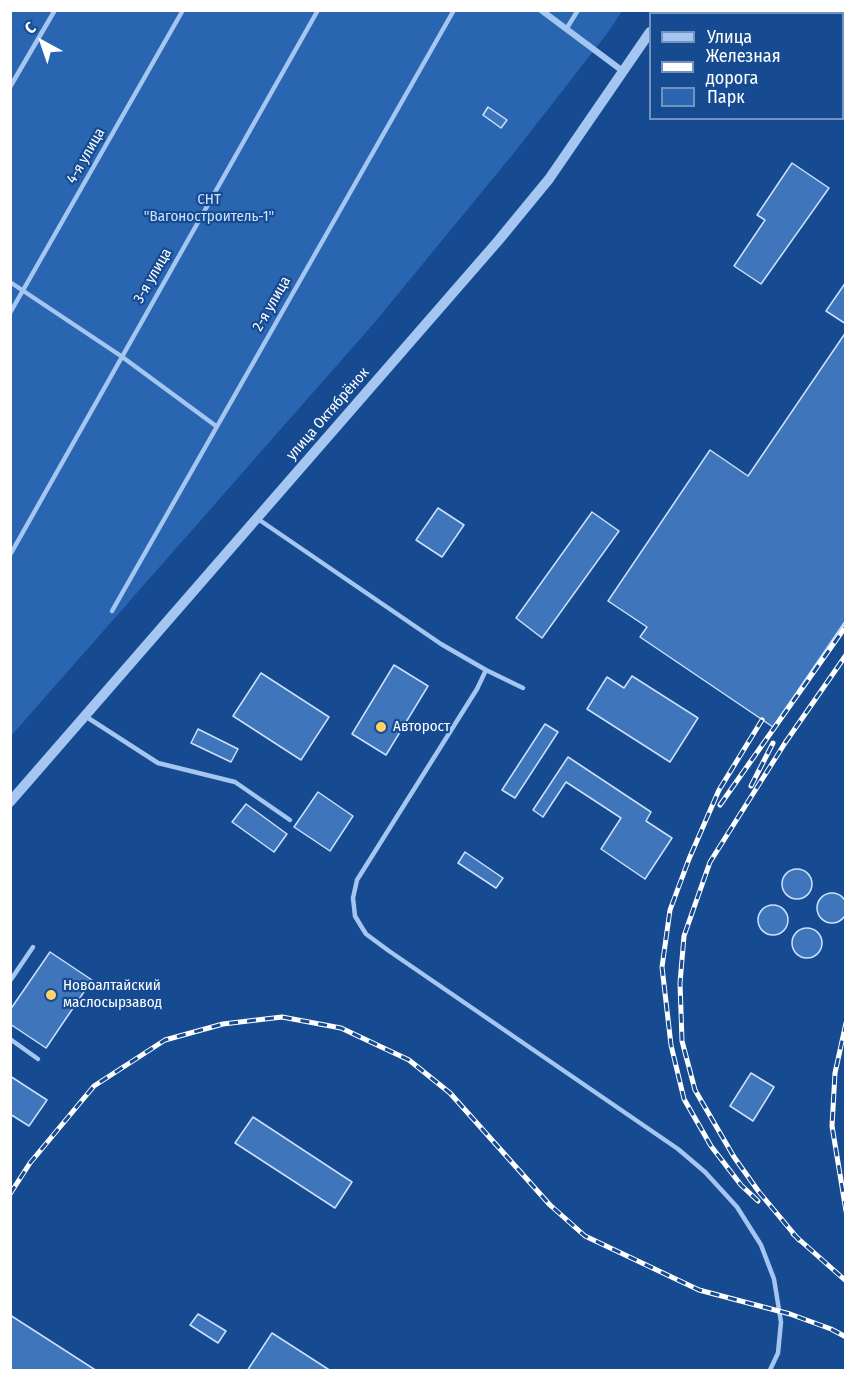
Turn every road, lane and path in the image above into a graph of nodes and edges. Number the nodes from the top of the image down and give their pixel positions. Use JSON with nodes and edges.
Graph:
{"nodes":[{"id":1,"x":54,"y":10,"type":"edge"},
{"id":2,"x":183,"y":10,"type":"edge"},
{"id":3,"x":318,"y":10,"type":"edge"},
{"id":4,"x":454,"y":10,"type":"edge"},
{"id":5,"x":541,"y":10,"type":"edge"},
{"id":6,"x":578,"y":10,"type":"edge"},
{"id":7,"x":567,"y":28,"type":"junction"},
{"id":8,"x":649,"y":35,"type":"edge"},
{"id":9,"x":624,"y":72,"type":"junction"},
{"id":10,"x":10,"y":87,"type":"edge"},
{"id":11,"x":10,"y":282,"type":"edge"},
{"id":12,"x":23,"y":291,"type":"junction"},
{"id":13,"x":10,"y":313,"type":"edge"},
{"id":14,"x":121,"y":356,"type":"junction"},
{"id":15,"x":216,"y":426,"type":"junction"},
{"id":16,"x":258,"y":519,"type":"junction"},
{"id":17,"x":10,"y":555,"type":"edge"},
{"id":18,"x":112,"y":611,"type":"dead end"},
{"id":19,"x":486,"y":670,"type":"junction"},
{"id":20,"x":523,"y":688,"type":"dead end"},
{"id":21,"x":85,"y":716,"type":"junction"},
{"id":22,"x":10,"y":802,"type":"edge"},
{"id":23,"x":290,"y":820,"type":"dead end"},
{"id":24,"x":33,"y":947,"type":"dead end"},
{"id":25,"x":10,"y":981,"type":"edge"},
{"id":26,"x":10,"y":1039,"type":"edge"},
{"id":27,"x":38,"y":1059,"type":"dead end"},
{"id":28,"x":770,"y":1371,"type":"edge"}],
"edges":[{"from":1,"to":10,"type":"lane"},
{"from":2,"to":12,"type":"lane","name":"4-я улица"},
{"from":3,"to":14,"type":"lane","name":"3-я улица"},
{"from":4,"to":15,"type":"lane","name":"2-я улица"},
{"from":5,"to":7,"type":"street"},
{"from":6,"to":7,"type":"lane"},
{"from":7,"to":9,"type":"street"},
{"from":8,"to":9,"type":"street","name":"улица Октябрёнок"},
{"from":9,"to":16,"type":"street","name":"улица Октябрёнок"},
{"from":11,"to":12,"type":"lane"},
{"from":12,"to":13,"type":"lane","name":"4-я улица"},
{"from":12,"to":14,"type":"lane"},
{"from":14,"to":15,"type":"lane"},
{"from":14,"to":17,"type":"lane","name":"3-я улица"},
{"from":15,"to":18,"type":"lane","name":"2-я улица"},
{"from":16,"to":19,"type":"lane"},
{"from":16,"to":21,"type":"street","name":"улица Октябрёнок"},
{"from":19,"to":20,"type":"lane"},
{"from":19,"to":28,"type":"lane"},
{"from":21,"to":22,"type":"street","name":"улица Октябрёнок"},
{"from":21,"to":23,"type":"lane"},
{"from":24,"to":25,"type":"lane"},
{"from":26,"to":27,"type":"lane"}]}
